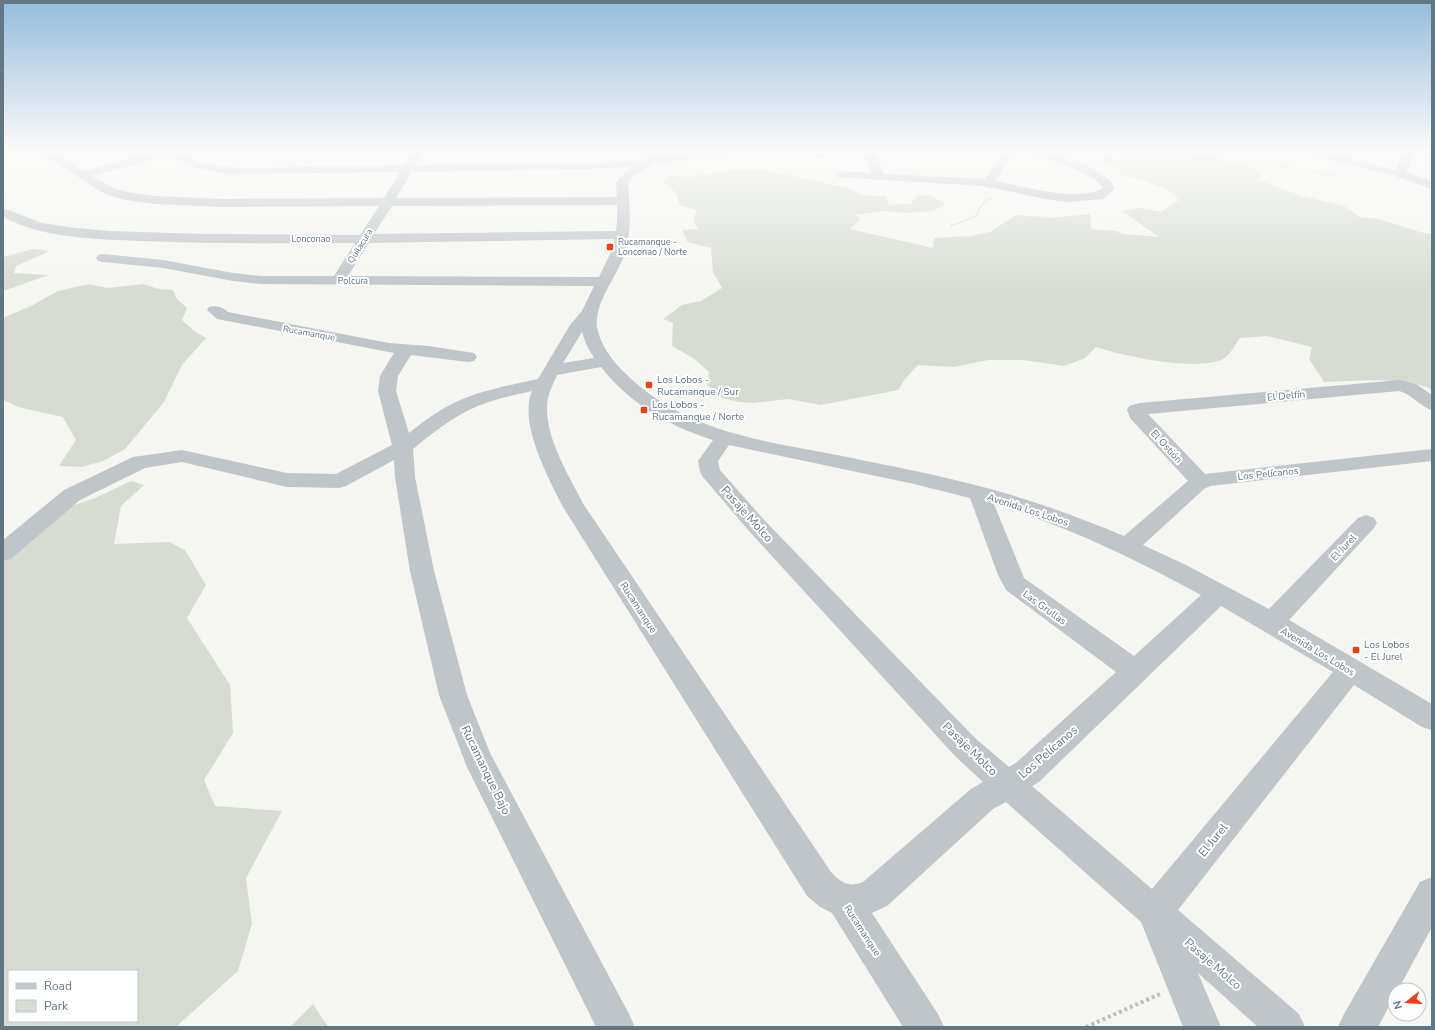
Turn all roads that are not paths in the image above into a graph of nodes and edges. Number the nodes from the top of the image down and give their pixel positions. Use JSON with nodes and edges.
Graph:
{"nodes":[{"id":1,"x":134,"y":197,"type":"edge"},
{"id":2,"x":391,"y":197,"type":"edge"},
{"id":3,"x":622,"y":197,"type":"edge"},
{"id":4,"x":1058,"y":197,"type":"edge"},
{"id":5,"x":1083,"y":197,"type":"edge"},
{"id":6,"x":623,"y":201,"type":"junction"},
{"id":7,"x":388,"y":202,"type":"junction"},
{"id":8,"x":3,"y":212,"type":"edge"},
{"id":9,"x":623,"y":235,"type":"junction"},
{"id":10,"x":365,"y":239,"type":"junction"},
{"id":11,"x":103,"y":258,"type":"dead end"},
{"id":12,"x":338,"y":281,"type":"junction"},
{"id":13,"x":604,"y":282,"type":"junction"},
{"id":14,"x":215,"y":310,"type":"dead end"},
{"id":15,"x":589,"y":313,"type":"junction"},
{"id":16,"x":405,"y":350,"type":"junction"},
{"id":17,"x":468,"y":357,"type":"dead end"},
{"id":18,"x":605,"y":361,"type":"junction"},
{"id":19,"x":547,"y":377,"type":"junction"},
{"id":20,"x":1432,"y":404,"type":"edge"},
{"id":21,"x":1136,"y":410,"type":"joint"},
{"id":22,"x":725,"y":437,"type":"junction"},
{"id":23,"x":403,"y":447,"type":"junction"},
{"id":24,"x":1432,"y":455,"type":"edge"},
{"id":25,"x":1201,"y":482,"type":"junction"},
{"id":26,"x":979,"y":493,"type":"junction"},
{"id":27,"x":1366,"y":523,"type":"dead end"},
{"id":28,"x":1127,"y":546,"type":"junction"},
{"id":29,"x":3,"y":553,"type":"edge"},
{"id":30,"x":1219,"y":593,"type":"junction"},
{"id":31,"x":1271,"y":623,"type":"junction"},
{"id":32,"x":1351,"y":670,"type":"junction"},
{"id":33,"x":1135,"y":671,"type":"junction"},
{"id":34,"x":1432,"y":718,"type":"edge"},
{"id":35,"x":1008,"y":785,"type":"junction"},
{"id":36,"x":1432,"y":894,"type":"edge"},
{"id":37,"x":844,"y":901,"type":"junction"},
{"id":38,"x":1154,"y":913,"type":"junction"},
{"id":39,"x":616,"y":1027,"type":"edge"},
{"id":40,"x":925,"y":1027,"type":"edge"},
{"id":41,"x":1202,"y":1027,"type":"edge"},
{"id":42,"x":1286,"y":1027,"type":"edge"},
{"id":43,"x":1357,"y":1027,"type":"edge"}],
"edges":[{"from":1,"to":7,"type":"street"},
{"from":2,"to":7,"type":"street","name":"Quilacura"},
{"from":3,"to":6,"type":"street","name":"Rucamanque"},
{"from":4,"to":5,"type":"street"},
{"from":6,"to":7,"type":"street"},
{"from":6,"to":9,"type":"street","name":"Rucamanque"},
{"from":7,"to":10,"type":"street","name":"Quilacura"},
{"from":8,"to":10,"type":"street","name":"Lonconao"},
{"from":9,"to":10,"type":"street","name":"Lonconao"},
{"from":9,"to":13,"type":"street","name":"Rucamanque"},
{"from":10,"to":12,"type":"street","name":"Quilacura"},
{"from":11,"to":12,"type":"street","name":"Polcura"},
{"from":12,"to":13,"type":"street","name":"Polcura"},
{"from":13,"to":15,"type":"street","name":"Rucamanque"},
{"from":14,"to":16,"type":"street","name":"Rucamanque"},
{"from":15,"to":18,"type":"street","name":"Avenida Los Lobos"},
{"from":15,"to":19,"type":"street","name":"Rucamanque"},
{"from":16,"to":17,"type":"street","name":"Rucamanque"},
{"from":16,"to":23,"type":"street"},
{"from":18,"to":19,"type":"street"},
{"from":18,"to":22,"type":"street","name":"Avenida Los Lobos"},
{"from":19,"to":23,"type":"street"},
{"from":19,"to":37,"type":"street","name":"Rucamanque"},
{"from":20,"to":21,"type":"street","name":"El Delfín"},
{"from":21,"to":25,"type":"street","name":"El Ostión"},
{"from":22,"to":26,"type":"street","name":"Avenida Los Lobos"},
{"from":22,"to":35,"type":"street","name":"Pasaje Molco"},
{"from":23,"to":29,"type":"street"},
{"from":23,"to":39,"type":"street","name":"Rucamanque Bajo"},
{"from":24,"to":25,"type":"street","name":"Los Pelícanos"},
{"from":25,"to":28,"type":"street","name":"Los Pelícanos"},
{"from":26,"to":28,"type":"street","name":"Avenida Los Lobos"},
{"from":26,"to":33,"type":"street","name":"Las Grullas"},
{"from":27,"to":31,"type":"street","name":"El Jurel"},
{"from":28,"to":30,"type":"street","name":"Avenida Los Lobos"},
{"from":30,"to":31,"type":"street","name":"Avenida Los Lobos"},
{"from":30,"to":33,"type":"street","name":"Los Pelícanos"},
{"from":31,"to":32,"type":"street","name":"Avenida Los Lobos"},
{"from":32,"to":34,"type":"street","name":"Avenida Los Lobos"},
{"from":32,"to":38,"type":"street","name":"El Jurel"},
{"from":33,"to":35,"type":"street","name":"Los Pelícanos"},
{"from":35,"to":37,"type":"street","name":"Los Pelícanos"},
{"from":35,"to":38,"type":"street","name":"Pasaje Molco"},
{"from":36,"to":43,"type":"street"},
{"from":37,"to":40,"type":"street","name":"Rucamanque"},
{"from":38,"to":41,"type":"street"},
{"from":38,"to":42,"type":"street","name":"Pasaje Molco"}]}
